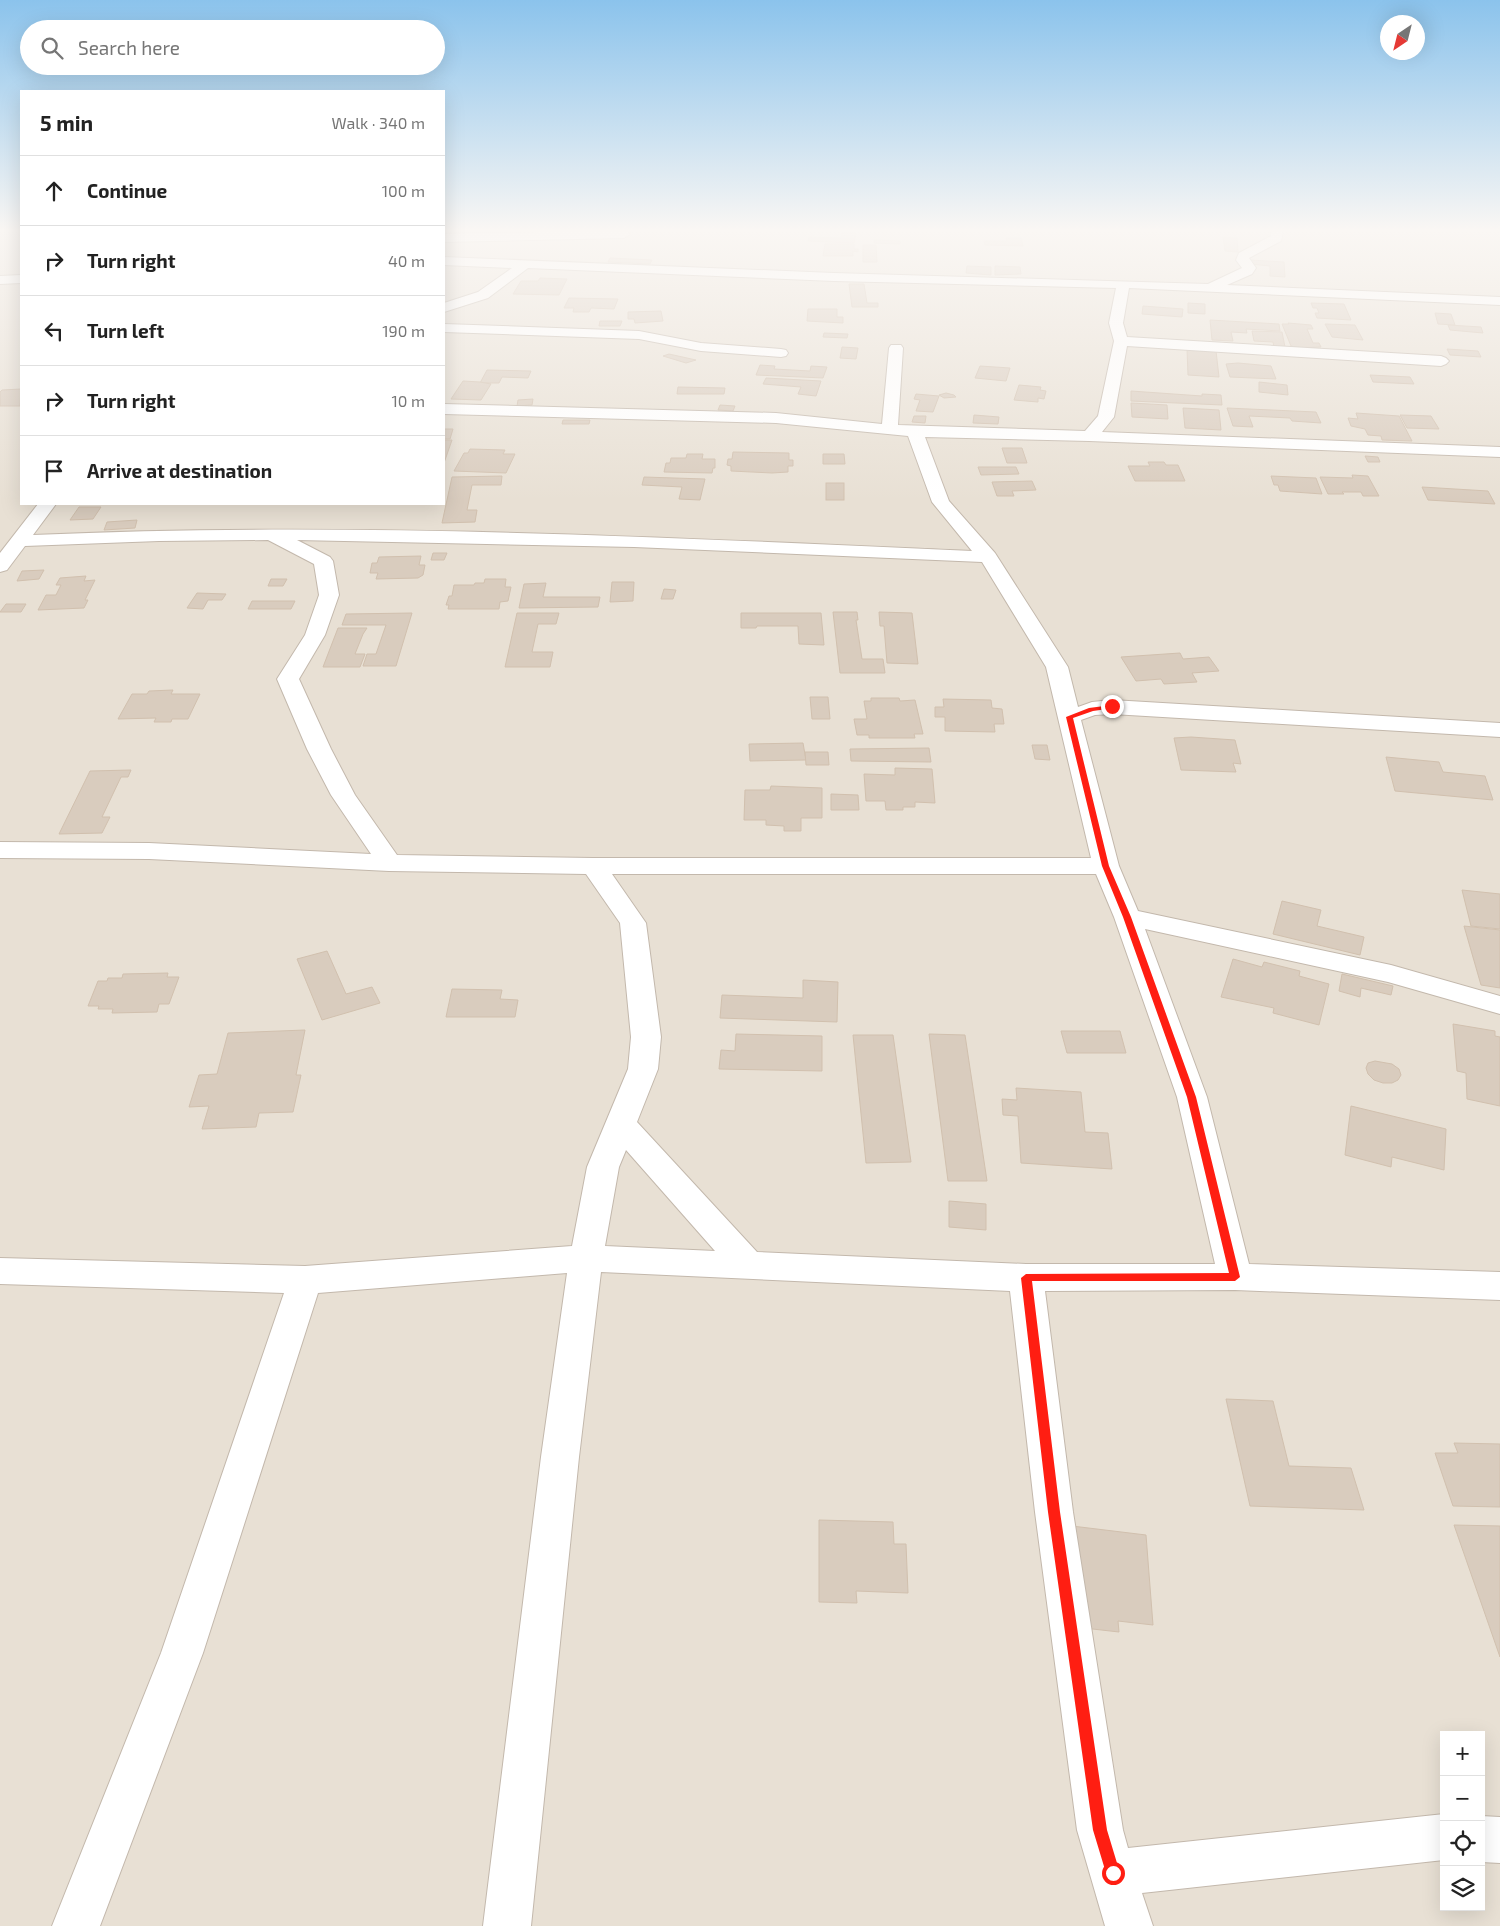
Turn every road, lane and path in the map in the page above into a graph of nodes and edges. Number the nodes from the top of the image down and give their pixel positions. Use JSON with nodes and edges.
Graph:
{"nodes":[{"id":1,"x":1117,"y":321,"type":"edge"},
{"id":2,"x":445,"y":328,"type":"edge"},
{"id":3,"x":1121,"y":341,"type":"junction"},
{"id":4,"x":896,"y":348,"type":"dead end"},
{"id":5,"x":781,"y":353,"type":"dead end"},
{"id":6,"x":1441,"y":361,"type":"dead end"},
{"id":7,"x":445,"y":409,"type":"edge"},
{"id":8,"x":890,"y":429,"type":"junction"},
{"id":9,"x":915,"y":432,"type":"junction"},
{"id":10,"x":1089,"y":436,"type":"junction"},
{"id":11,"x":1500,"y":452,"type":"edge"},
{"id":12,"x":46,"y":505,"type":"edge"},
{"id":13,"x":271,"y":534,"type":"junction"},
{"id":14,"x":18,"y":541,"type":"junction"},
{"id":15,"x":988,"y":557,"type":"junction"},
{"id":16,"x":0,"y":566,"type":"edge"},
{"id":17,"x":1070,"y":717,"type":"junction"},
{"id":18,"x":1500,"y":730,"type":"edge"},
{"id":19,"x":0,"y":850,"type":"edge"},
{"id":20,"x":389,"y":864,"type":"junction"},
{"id":21,"x":593,"y":866,"type":"junction"},
{"id":22,"x":1106,"y":866,"type":"junction"},
{"id":23,"x":1127,"y":917,"type":"junction"},
{"id":24,"x":1500,"y":1004,"type":"edge"},
{"id":25,"x":621,"y":1126,"type":"junction"},
{"id":26,"x":586,"y":1258,"type":"junction"},
{"id":27,"x":748,"y":1265,"type":"junction"},
{"id":28,"x":0,"y":1271,"type":"edge"},
{"id":29,"x":1235,"y":1277,"type":"junction"},
{"id":30,"x":1026,"y":1278,"type":"junction"},
{"id":31,"x":305,"y":1280,"type":"junction"},
{"id":32,"x":1500,"y":1286,"type":"edge"},
{"id":33,"x":1440,"y":1837,"type":"edge"},
{"id":34,"x":1485,"y":1839,"type":"edge"},
{"id":35,"x":1500,"y":1840,"type":"edge"},
{"id":36,"x":1113,"y":1873,"type":"junction"},
{"id":37,"x":76,"y":1926,"type":"edge"},
{"id":38,"x":507,"y":1926,"type":"edge"},
{"id":39,"x":1129,"y":1926,"type":"edge"}],
"edges":[{"from":1,"to":3,"type":"street"},
{"from":2,"to":5,"type":"street"},
{"from":3,"to":6,"type":"street"},
{"from":3,"to":10,"type":"street"},
{"from":4,"to":8,"type":"street"},
{"from":7,"to":8,"type":"street"},
{"from":8,"to":9,"type":"street"},
{"from":9,"to":10,"type":"street"},
{"from":9,"to":15,"type":"street"},
{"from":10,"to":11,"type":"street"},
{"from":12,"to":14,"type":"street"},
{"from":13,"to":14,"type":"street"},
{"from":13,"to":15,"type":"street"},
{"from":13,"to":20,"type":"street"},
{"from":14,"to":16,"type":"street"},
{"from":15,"to":17,"type":"street"},
{"from":17,"to":18,"type":"street"},
{"from":17,"to":22,"type":"street"},
{"from":19,"to":20,"type":"street"},
{"from":20,"to":21,"type":"street"},
{"from":21,"to":22,"type":"street"},
{"from":21,"to":25,"type":"street"},
{"from":22,"to":23,"type":"street"},
{"from":23,"to":24,"type":"street"},
{"from":23,"to":29,"type":"street"},
{"from":25,"to":26,"type":"street"},
{"from":25,"to":27,"type":"street"},
{"from":26,"to":27,"type":"street"},
{"from":26,"to":31,"type":"street"},
{"from":26,"to":38,"type":"street"},
{"from":27,"to":30,"type":"street"},
{"from":28,"to":31,"type":"street"},
{"from":29,"to":30,"type":"street"},
{"from":29,"to":32,"type":"street"},
{"from":30,"to":36,"type":"street"},
{"from":31,"to":37,"type":"street"},
{"from":33,"to":36,"type":"street"},
{"from":34,"to":35,"type":"street"},
{"from":36,"to":39,"type":"street"}]}
